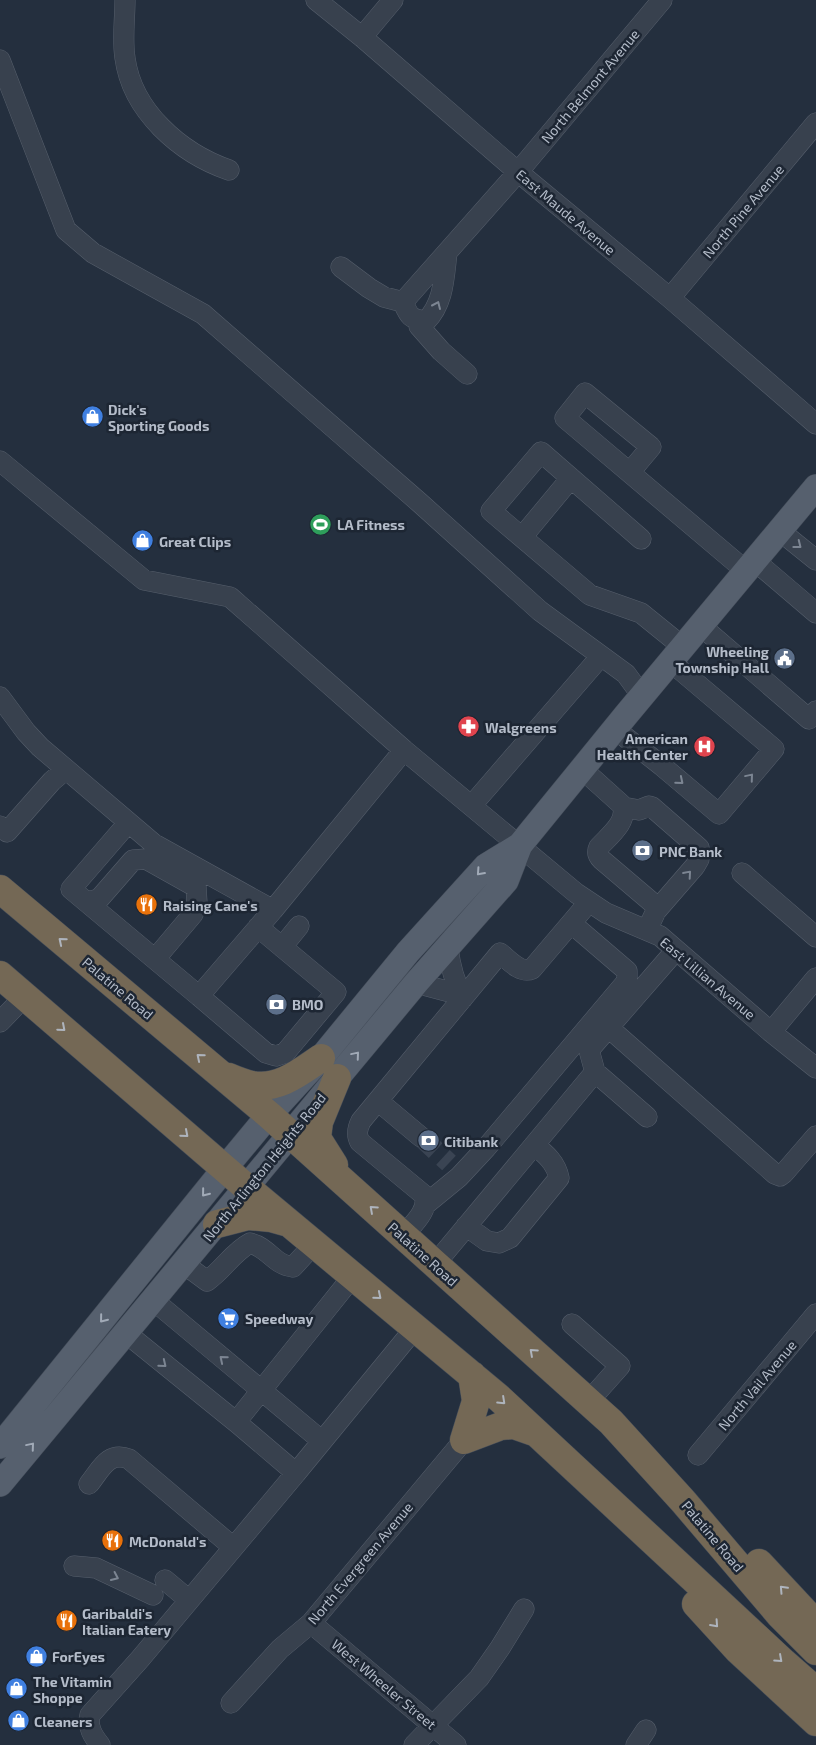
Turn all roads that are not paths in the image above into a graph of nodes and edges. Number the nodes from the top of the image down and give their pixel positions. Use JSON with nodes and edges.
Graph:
{"nodes":[{"id":1,"x":125,"y":0,"type":"edge"},
{"id":2,"x":316,"y":0,"type":"edge"},
{"id":3,"x":393,"y":0,"type":"edge"},
{"id":4,"x":662,"y":0,"type":"edge"},
{"id":5,"x":362,"y":37,"type":"junction"},
{"id":6,"x":0,"y":60,"type":"edge"},
{"id":7,"x":816,"y":123,"type":"edge"},
{"id":8,"x":229,"y":170,"type":"dead end"},
{"id":9,"x":518,"y":172,"type":"junction"},
{"id":10,"x":447,"y":253,"type":"junction"},
{"id":11,"x":341,"y":267,"type":"dead end"},
{"id":12,"x":670,"y":298,"type":"junction"},
{"id":13,"x":403,"y":302,"type":"junction"},
{"id":14,"x":420,"y":320,"type":"junction"},
{"id":15,"x":467,"y":374,"type":"dead end"},
{"id":16,"x":816,"y":424,"type":"edge"},
{"id":17,"x":0,"y":461,"type":"edge"},
{"id":18,"x":630,"y":472,"type":"dead end"},
{"id":19,"x":571,"y":478,"type":"junction"},
{"id":20,"x":816,"y":488,"type":"edge"},
{"id":21,"x":780,"y":531,"type":"junction"},
{"id":22,"x":522,"y":537,"type":"junction"},
{"id":23,"x":641,"y":539,"type":"dead end"},
{"id":24,"x":816,"y":560,"type":"edge"},
{"id":25,"x":750,"y":566,"type":"junction"},
{"id":26,"x":816,"y":613,"type":"edge"},
{"id":27,"x":701,"y":626,"type":"junction"},
{"id":28,"x":677,"y":654,"type":"junction"},
{"id":29,"x":601,"y":656,"type":"junction"},
{"id":30,"x":642,"y":696,"type":"junction"},
{"id":31,"x":0,"y":697,"type":"edge"},
{"id":32,"x":816,"y":711,"type":"edge"},
{"id":33,"x":615,"y":729,"type":"junction"},
{"id":34,"x":404,"y":750,"type":"junction"},
{"id":35,"x":582,"y":769,"type":"junction"},
{"id":36,"x":65,"y":770,"type":"junction"},
{"id":37,"x":472,"y":805,"type":"junction"},
{"id":38,"x":623,"y":807,"type":"junction"},
{"id":39,"x":128,"y":823,"type":"junction"},
{"id":40,"x":0,"y":826,"type":"edge"},
{"id":41,"x":520,"y":845,"type":"junction"},
{"id":42,"x":139,"y":861,"type":"junction"},
{"id":43,"x":742,"y":873,"type":"dead end"},
{"id":44,"x":184,"y":880,"type":"junction"},
{"id":45,"x":0,"y":889,"type":"edge"},
{"id":46,"x":88,"y":902,"type":"junction"},
{"id":47,"x":589,"y":902,"type":"junction"},
{"id":48,"x":273,"y":910,"type":"junction"},
{"id":49,"x":656,"y":911,"type":"junction"},
{"id":50,"x":107,"y":919,"type":"junction"},
{"id":51,"x":571,"y":923,"type":"junction"},
{"id":52,"x":299,"y":926,"type":"dead end"},
{"id":53,"x":258,"y":927,"type":"junction"},
{"id":54,"x":647,"y":930,"type":"junction"},
{"id":55,"x":816,"y":937,"type":"edge"},
{"id":56,"x":282,"y":947,"type":"junction"},
{"id":57,"x":448,"y":947,"type":"junction"},
{"id":58,"x":676,"y":950,"type":"junction"},
{"id":59,"x":151,"y":956,"type":"junction"},
{"id":60,"x":0,"y":975,"type":"edge"},
{"id":61,"x":816,"y":978,"type":"edge"},
{"id":62,"x":416,"y":983,"type":"junction"},
{"id":63,"x":25,"y":996,"type":"junction"},
{"id":64,"x":199,"y":996,"type":"junction"},
{"id":65,"x":463,"y":998,"type":"junction"},
{"id":66,"x":0,"y":1022,"type":"edge"},
{"id":67,"x":609,"y":1028,"type":"junction"},
{"id":68,"x":771,"y":1032,"type":"junction"},
{"id":69,"x":329,"y":1068,"type":"junction"},
{"id":70,"x":816,"y":1068,"type":"edge"},
{"id":71,"x":595,"y":1072,"type":"junction"},
{"id":72,"x":221,"y":1074,"type":"junction"},
{"id":73,"x":378,"y":1101,"type":"junction"},
{"id":74,"x":270,"y":1115,"type":"junction"},
{"id":75,"x":646,"y":1117,"type":"dead end"},
{"id":76,"x":290,"y":1134,"type":"junction"},
{"id":77,"x":816,"y":1136,"type":"edge"},
{"id":78,"x":420,"y":1137,"type":"tunnel mouth"},
{"id":79,"x":534,"y":1145,"type":"junction"},
{"id":80,"x":225,"y":1168,"type":"junction"},
{"id":81,"x":343,"y":1182,"type":"junction"},
{"id":82,"x":246,"y":1187,"type":"junction"},
{"id":83,"x":426,"y":1204,"type":"junction"},
{"id":84,"x":290,"y":1223,"type":"junction"},
{"id":85,"x":217,"y":1224,"type":"junction"},
{"id":86,"x":466,"y":1226,"type":"junction"},
{"id":87,"x":404,"y":1236,"type":"junction"},
{"id":88,"x":314,"y":1244,"type":"junction"},
{"id":89,"x":184,"y":1264,"type":"junction"},
{"id":90,"x":435,"y":1264,"type":"junction"},
{"id":91,"x":354,"y":1276,"type":"junction"},
{"id":92,"x":153,"y":1300,"type":"junction"},
{"id":93,"x":816,"y":1314,"type":"edge"},
{"id":94,"x":572,"y":1324,"type":"dead end"},
{"id":95,"x":415,"y":1328,"type":"junction"},
{"id":96,"x":126,"y":1333,"type":"junction"},
{"id":97,"x":472,"y":1375,"type":"junction"},
{"id":98,"x":260,"y":1390,"type":"junction"},
{"id":99,"x":588,"y":1402,"type":"junction"},
{"id":100,"x":236,"y":1422,"type":"junction"},
{"id":101,"x":611,"y":1422,"type":"junction"},
{"id":102,"x":534,"y":1432,"type":"junction"},
{"id":103,"x":3,"y":1436,"type":"edge"},
{"id":104,"x":464,"y":1440,"type":"junction"},
{"id":105,"x":322,"y":1441,"type":"junction"},
{"id":106,"x":698,"y":1456,"type":"dead end"},
{"id":107,"x":576,"y":1471,"type":"junction"},
{"id":108,"x":296,"y":1473,"type":"junction"},
{"id":109,"x":0,"y":1484,"type":"edge"},
{"id":110,"x":89,"y":1484,"type":"dead end"},
{"id":111,"x":233,"y":1547,"type":"junction"},
{"id":112,"x":74,"y":1566,"type":"dead end"},
{"id":113,"x":189,"y":1600,"type":"junction"},
{"id":114,"x":524,"y":1608,"type":"dead end"},
{"id":115,"x":311,"y":1623,"type":"junction"},
{"id":116,"x":816,"y":1624,"type":"edge"},
{"id":117,"x":816,"y":1651,"type":"edge"},
{"id":118,"x":816,"y":1691,"type":"edge"},
{"id":119,"x":231,"y":1703,"type":"dead end"},
{"id":120,"x":816,"y":1722,"type":"edge"},
{"id":121,"x":433,"y":1724,"type":"junction"},
{"id":122,"x":100,"y":1745,"type":"edge"},
{"id":123,"x":414,"y":1745,"type":"edge"},
{"id":124,"x":456,"y":1745,"type":"edge"}],
"edges":[{"from":1,"to":8,"type":"street"},
{"from":2,"to":5,"type":"street","name":"East Maude Avenue"},
{"from":3,"to":5,"type":"street"},
{"from":4,"to":9,"type":"street","name":"North Belmont Avenue"},
{"from":5,"to":9,"type":"street","name":"East Maude Avenue"},
{"from":6,"to":29,"type":"street"},
{"from":7,"to":12,"type":"street","name":"North Pine Avenue"},
{"from":9,"to":10,"type":"street","name":"North Belmont Avenue"},
{"from":9,"to":12,"type":"street","name":"East Maude Avenue"},
{"from":10,"to":13,"type":"street","name":"North Belmont Avenue"},
{"from":14,"to":10,"type":"street","one_way":true},
{"from":11,"to":13,"type":"street"},
{"from":12,"to":16,"type":"street","name":"East Maude Avenue"},
{"from":13,"to":14,"type":"street"},
{"from":14,"to":15,"type":"street"},
{"from":17,"to":34,"type":"street","name":"East Lillian Avenue"},
{"from":18,"to":25,"type":"street"},
{"from":19,"to":22,"type":"street"},
{"from":19,"to":22,"type":"street"},
{"from":19,"to":23,"type":"street"},
{"from":20,"to":21,"type":"main road","name":"North Arlington Heights Road"},
{"from":21,"to":24,"type":"street","one_way":true},
{"from":21,"to":25,"type":"main road","name":"North Arlington Heights Road"},
{"from":22,"to":28,"type":"street"},
{"from":25,"to":26,"type":"street"},
{"from":25,"to":27,"type":"main road","name":"North Arlington Heights Road"},
{"from":27,"to":28,"type":"main road","name":"North Arlington Heights Road"},
{"from":27,"to":32,"type":"street"},
{"from":28,"to":30,"type":"main road","name":"North Arlington Heights Road"},
{"from":33,"to":28,"type":"street","one_way":true},
{"from":29,"to":30,"type":"street"},
{"from":29,"to":37,"type":"street"},
{"from":30,"to":33,"type":"main road","name":"North Arlington Heights Road"},
{"from":31,"to":36,"type":"street"},
{"from":33,"to":35,"type":"main road","name":"North Arlington Heights Road"},
{"from":34,"to":37,"type":"street","name":"East Lillian Avenue"},
{"from":34,"to":48,"type":"street"},
{"from":35,"to":38,"type":"street"},
{"from":35,"to":41,"type":"main road","name":"North Arlington Heights Road"},
{"from":36,"to":39,"type":"street"},
{"from":36,"to":40,"type":"street"},
{"from":37,"to":41,"type":"street","name":"East Lillian Avenue"},
{"from":38,"to":49,"type":"street"},
{"from":49,"to":38,"type":"street","one_way":true},
{"from":39,"to":46,"type":"street"},
{"from":39,"to":48,"type":"street"},
{"from":41,"to":47,"type":"street","name":"East Lillian Avenue"},
{"from":41,"to":57,"type":"main road","name":"North Arlington Heights Road"},
{"from":41,"to":69,"type":"main road","name":"North Arlington Heights Road","one_way":true},
{"from":42,"to":44,"type":"street"},
{"from":42,"to":46,"type":"street"},
{"from":42,"to":50,"type":"street"},
{"from":43,"to":55,"type":"street"},
{"from":44,"to":59,"type":"street"},
{"from":44,"to":59,"type":"street"},
{"from":72,"to":45,"type":"highway","name":"Palatine Road","one_way":true},
{"from":46,"to":50,"type":"street"},
{"from":47,"to":51,"type":"street"},
{"from":47,"to":54,"type":"street","name":"East Lillian Avenue"},
{"from":48,"to":53,"type":"street"},
{"from":49,"to":54,"type":"street"},
{"from":50,"to":59,"type":"street"},
{"from":51,"to":65,"type":"street"},
{"from":51,"to":83,"type":"street"},
{"from":52,"to":56,"type":"street"},
{"from":53,"to":56,"type":"street"},
{"from":53,"to":64,"type":"street"},
{"from":54,"to":58,"type":"street","name":"East Lillian Avenue"},
{"from":56,"to":64,"type":"street"},
{"from":57,"to":62,"type":"main road","name":"North Arlington Heights Road"},
{"from":57,"to":65,"type":"street"},
{"from":58,"to":67,"type":"street"},
{"from":58,"to":68,"type":"street","name":"East Lillian Avenue"},
{"from":59,"to":64,"type":"street"},
{"from":60,"to":63,"type":"highway"},
{"from":61,"to":68,"type":"street"},
{"from":62,"to":65,"type":"street"},
{"from":69,"to":62,"type":"main road","name":"North Arlington Heights Road","one_way":true},
{"from":63,"to":66,"type":"street"},
{"from":63,"to":80,"type":"highway","one_way":true},
{"from":65,"to":73,"type":"street"},
{"from":67,"to":71,"type":"street"},
{"from":67,"to":77,"type":"street"},
{"from":68,"to":70,"type":"street","name":"East Lillian Avenue"},
{"from":69,"to":72,"type":"highway"},
{"from":69,"to":74,"type":"main road","name":"North Arlington Heights Road"},
{"from":69,"to":76,"type":"main road","name":"North Arlington Heights Road"},
{"from":69,"to":81,"type":"highway"},
{"from":71,"to":75,"type":"street"},
{"from":71,"to":79,"type":"street"},
{"from":72,"to":74,"type":"highway","name":"Palatine Road"},
{"from":73,"to":78,"type":"street"},
{"from":73,"to":83,"type":"street"},
{"from":74,"to":76,"type":"highway","name":"Palatine Road"},
{"from":74,"to":80,"type":"main road","name":"North Arlington Heights Road"},
{"from":76,"to":81,"type":"highway","name":"Palatine Road"},
{"from":76,"to":82,"type":"main road","name":"North Arlington Heights Road"},
{"from":79,"to":86,"type":"street"},
{"from":79,"to":86,"type":"street"},
{"from":80,"to":82,"type":"highway"},
{"from":80,"to":103,"type":"main road","name":"North Arlington Heights Road","one_way":true},
{"from":87,"to":81,"type":"highway","name":"Palatine Road","one_way":true},
{"from":82,"to":84,"type":"highway"},
{"from":82,"to":85,"type":"main road","name":"North Arlington Heights Road"},
{"from":83,"to":87,"type":"street"},
{"from":84,"to":85,"type":"highway"},
{"from":84,"to":88,"type":"highway"},
{"from":85,"to":89,"type":"main road","name":"North Arlington Heights Road"},
{"from":86,"to":90,"type":"street"},
{"from":87,"to":90,"type":"highway","name":"Palatine Road"},
{"from":88,"to":89,"type":"street"},
{"from":88,"to":91,"type":"highway"},
{"from":89,"to":92,"type":"main road","name":"North Arlington Heights Road"},
{"from":99,"to":90,"type":"highway","name":"Palatine Road","one_way":true},
{"from":91,"to":95,"type":"highway","one_way":true},
{"from":91,"to":98,"type":"street"},
{"from":92,"to":96,"type":"main road","name":"North Arlington Heights Road"},
{"from":98,"to":92,"type":"street","one_way":true},
{"from":93,"to":106,"type":"street","name":"North Vail Avenue"},
{"from":94,"to":99,"type":"street"},
{"from":95,"to":97,"type":"highway"},
{"from":95,"to":105,"type":"street"},
{"from":96,"to":100,"type":"street","one_way":true},
{"from":109,"to":96,"type":"main road","name":"North Arlington Heights Road","one_way":true},
{"from":97,"to":102,"type":"highway","one_way":true},
{"from":97,"to":104,"type":"highway"},
{"from":98,"to":100,"type":"street"},
{"from":98,"to":105,"type":"street"},
{"from":99,"to":101,"type":"highway","name":"Palatine Road"},
{"from":100,"to":108,"type":"street"},
{"from":116,"to":101,"type":"highway","one_way":true},
{"from":101,"to":117,"type":"highway","name":"Palatine Road"},
{"from":102,"to":104,"type":"highway"},
{"from":102,"to":107,"type":"highway"},
{"from":104,"to":115,"type":"street","name":"North Evergreen Avenue"},
{"from":105,"to":108,"type":"street"},
{"from":107,"to":118,"type":"highway","one_way":true},
{"from":107,"to":120,"type":"highway","one_way":true},
{"from":108,"to":111,"type":"street"},
{"from":110,"to":111,"type":"street"},
{"from":111,"to":113,"type":"street"},
{"from":112,"to":113,"type":"street","one_way":true},
{"from":113,"to":122,"type":"street"},
{"from":114,"to":121,"type":"street"},
{"from":115,"to":119,"type":"street","name":"North Evergreen Avenue"},
{"from":115,"to":121,"type":"street","name":"West Wheeler Street"},
{"from":121,"to":123,"type":"street"},
{"from":121,"to":124,"type":"street","name":"West Wheeler Street"}]}
